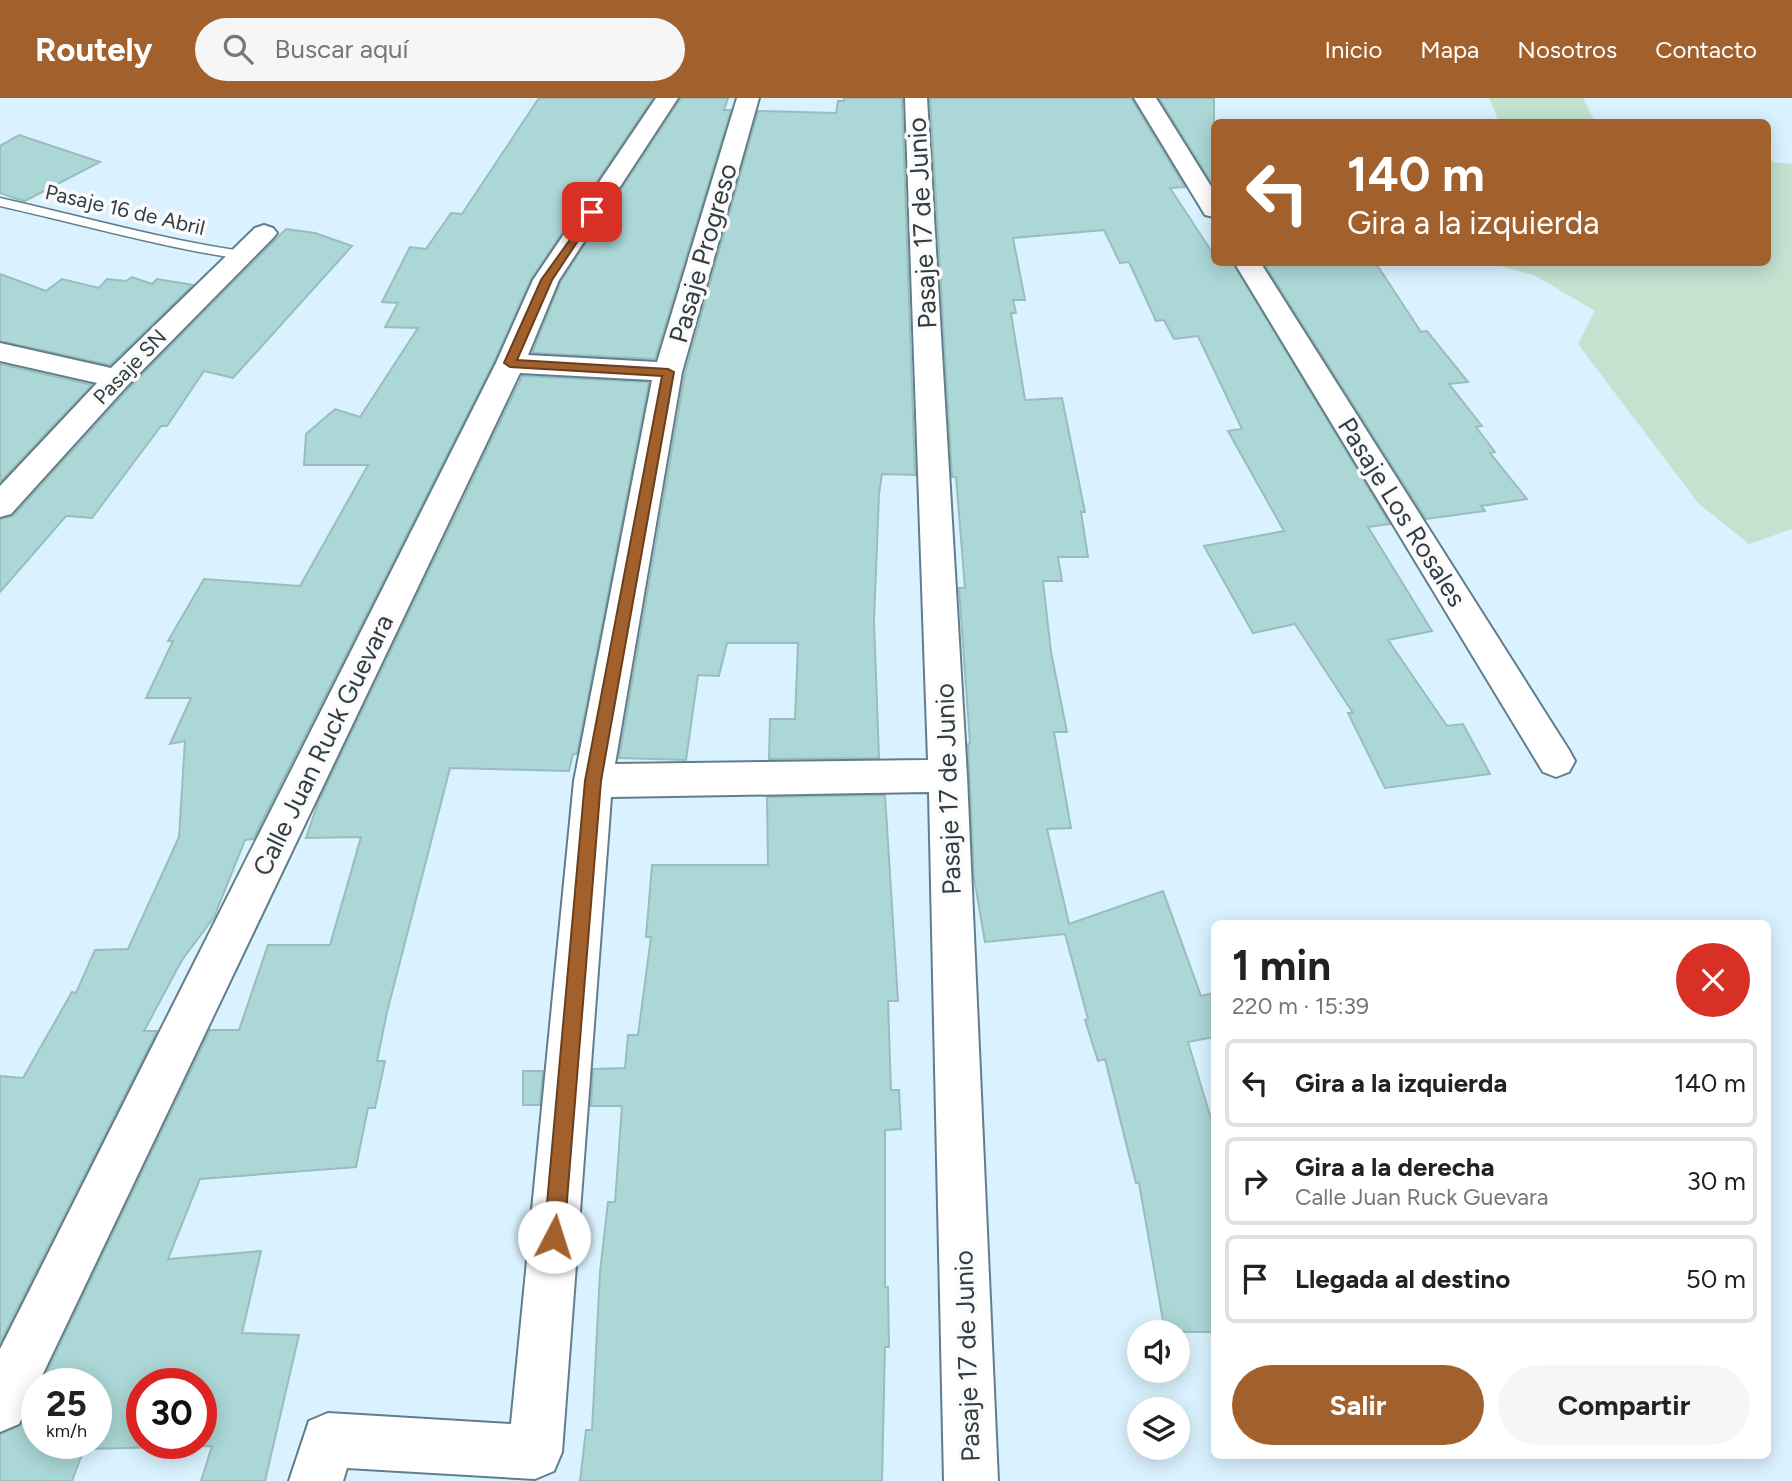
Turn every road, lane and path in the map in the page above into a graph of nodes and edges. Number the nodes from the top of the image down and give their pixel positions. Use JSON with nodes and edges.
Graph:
{"nodes":[{"id":1,"x":667,"y":98,"type":"edge"},
{"id":2,"x":747,"y":98,"type":"edge"},
{"id":3,"x":916,"y":98,"type":"edge"},
{"id":4,"x":1145,"y":98,"type":"edge"},
{"id":5,"x":0,"y":202,"type":"edge"},
{"id":6,"x":1211,"y":205,"type":"edge"},
{"id":7,"x":264,"y":233,"type":"dead end"},
{"id":8,"x":241,"y":255,"type":"junction"},
{"id":9,"x":1249,"y":266,"type":"edge"},
{"id":10,"x":0,"y":352,"type":"edge"},
{"id":11,"x":510,"y":363,"type":"junction"},
{"id":12,"x":668,"y":372,"type":"junction"},
{"id":13,"x":117,"y":379,"type":"junction"},
{"id":14,"x":0,"y":506,"type":"edge"},
{"id":15,"x":1556,"y":761,"type":"dead end"},
{"id":16,"x":948,"y":776,"type":"junction"},
{"id":17,"x":593,"y":781,"type":"junction"},
{"id":18,"x":0,"y":1405,"type":"edge"},
{"id":19,"x":316,"y":1481,"type":"edge"},
{"id":20,"x":971,"y":1481,"type":"edge"}],
"edges":[{"from":1,"to":11,"type":"street","name":"Calle Juan Ruck Guevara"},
{"from":2,"to":12,"type":"street","name":"Pasaje Progreso"},
{"from":3,"to":16,"type":"street","name":"Pasaje 17 de Junio"},
{"from":4,"to":6,"type":"street"},
{"from":5,"to":8,"type":"lane","name":"Pasaje 16 de Abril"},
{"from":7,"to":8,"type":"street","name":"Pasaje SN"},
{"from":8,"to":13,"type":"street","name":"Pasaje SN"},
{"from":9,"to":15,"type":"street","name":"Pasaje Los Rosales"},
{"from":10,"to":13,"type":"street"},
{"from":11,"to":12,"type":"street"},
{"from":11,"to":18,"type":"street","name":"Calle Juan Ruck Guevara"},
{"from":12,"to":17,"type":"street","name":"Pasaje Progreso"},
{"from":13,"to":14,"type":"street","name":"Pasaje SN"},
{"from":16,"to":17,"type":"street"},
{"from":16,"to":20,"type":"street","name":"Pasaje 17 de Junio"},
{"from":17,"to":19,"type":"street","name":"Pasaje Progreso"}]}
